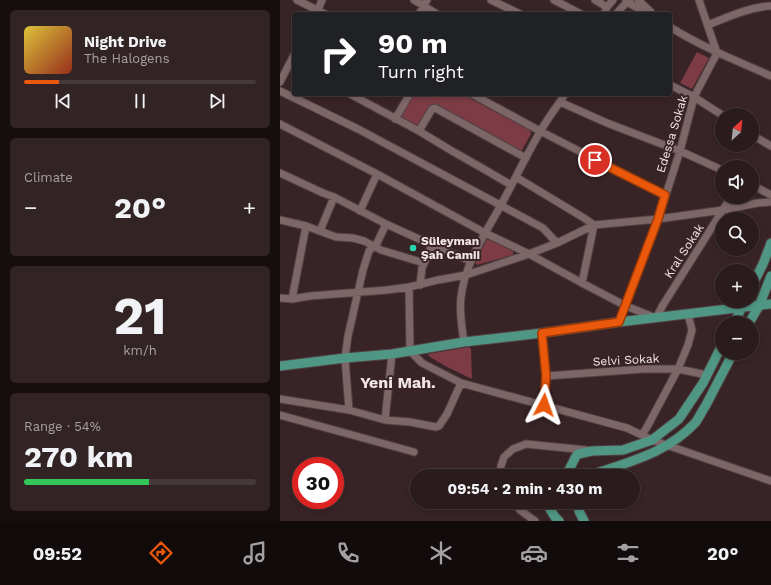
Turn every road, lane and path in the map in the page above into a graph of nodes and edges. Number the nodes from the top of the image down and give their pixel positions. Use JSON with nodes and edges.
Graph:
{"nodes":[{"id":1,"x":297,"y":0,"type":"edge"},
{"id":2,"x":322,"y":0,"type":"edge"},
{"id":3,"x":414,"y":0,"type":"edge"},
{"id":4,"x":491,"y":0,"type":"edge"},
{"id":5,"x":554,"y":0,"type":"edge"},
{"id":6,"x":594,"y":0,"type":"edge"},
{"id":7,"x":613,"y":0,"type":"edge"},
{"id":8,"x":638,"y":0,"type":"edge"},
{"id":9,"x":699,"y":0,"type":"edge"},
{"id":10,"x":628,"y":1,"type":"edge"},
{"id":11,"x":425,"y":3,"type":"edge"},
{"id":12,"x":771,"y":6,"type":"edge"},
{"id":13,"x":607,"y":7,"type":"junction"},
{"id":14,"x":506,"y":11,"type":"edge"},
{"id":15,"x":316,"y":12,"type":"edge"},
{"id":16,"x":420,"y":12,"type":"edge"},
{"id":17,"x":435,"y":12,"type":"edge"},
{"id":18,"x":577,"y":12,"type":"edge"},
{"id":19,"x":605,"y":12,"type":"edge"},
{"id":20,"x":618,"y":12,"type":"edge"},
{"id":21,"x":645,"y":12,"type":"edge"},
{"id":22,"x":650,"y":12,"type":"edge"},
{"id":23,"x":708,"y":25,"type":"junction"},
{"id":24,"x":672,"y":28,"type":"edge"},
{"id":25,"x":717,"y":53,"type":"junction"},
{"id":26,"x":292,"y":62,"type":"edge"},
{"id":27,"x":771,"y":76,"type":"edge"},
{"id":28,"x":280,"y":82,"type":"edge"},
{"id":29,"x":672,"y":86,"type":"edge"},
{"id":30,"x":280,"y":91,"type":"edge"},
{"id":31,"x":354,"y":96,"type":"edge"},
{"id":32,"x":409,"y":96,"type":"edge"},
{"id":33,"x":476,"y":96,"type":"edge"},
{"id":34,"x":564,"y":96,"type":"edge"},
{"id":35,"x":694,"y":97,"type":"junction"},
{"id":36,"x":560,"y":102,"type":"junction"},
{"id":37,"x":715,"y":110,"type":"edge"},
{"id":38,"x":395,"y":119,"type":"junction"},
{"id":39,"x":280,"y":124,"type":"edge"},
{"id":40,"x":419,"y":131,"type":"junction"},
{"id":41,"x":540,"y":131,"type":"junction"},
{"id":42,"x":759,"y":139,"type":"edge"},
{"id":43,"x":771,"y":146,"type":"edge"},
{"id":44,"x":680,"y":151,"type":"junction"},
{"id":45,"x":526,"y":158,"type":"junction"},
{"id":46,"x":715,"y":167,"type":"edge"},
{"id":47,"x":280,"y":173,"type":"edge"},
{"id":48,"x":377,"y":174,"type":"junction"},
{"id":49,"x":516,"y":177,"type":"junction"},
{"id":50,"x":511,"y":185,"type":"junction"},
{"id":51,"x":759,"y":189,"type":"edge"},
{"id":52,"x":665,"y":195,"type":"junction"},
{"id":53,"x":771,"y":195,"type":"edge"},
{"id":54,"x":334,"y":197,"type":"junction"},
{"id":55,"x":771,"y":202,"type":"edge"},
{"id":56,"x":727,"y":204,"type":"edge"},
{"id":57,"x":501,"y":205,"type":"junction"},
{"id":58,"x":723,"y":210,"type":"junction"},
{"id":59,"x":360,"y":211,"type":"junction"},
{"id":60,"x":658,"y":219,"type":"junction"},
{"id":61,"x":280,"y":220,"type":"edge"},
{"id":62,"x":386,"y":224,"type":"junction"},
{"id":63,"x":594,"y":225,"type":"junction"},
{"id":64,"x":306,"y":226,"type":"junction"},
{"id":65,"x":320,"y":231,"type":"junction"},
{"id":66,"x":485,"y":233,"type":"junction"},
{"id":67,"x":557,"y":243,"type":"junction"},
{"id":68,"x":771,"y":243,"type":"edge"},
{"id":69,"x":432,"y":245,"type":"junction"},
{"id":70,"x":373,"y":246,"type":"junction"},
{"id":71,"x":529,"y":254,"type":"junction"},
{"id":72,"x":471,"y":261,"type":"junction"},
{"id":73,"x":424,"y":263,"type":"junction"},
{"id":74,"x":759,"y":272,"type":"edge"},
{"id":75,"x":466,"y":275,"type":"junction"},
{"id":76,"x":771,"y":276,"type":"edge"},
{"id":77,"x":582,"y":283,"type":"junction"},
{"id":78,"x":420,"y":284,"type":"junction"},
{"id":79,"x":409,"y":287,"type":"junction"},
{"id":80,"x":358,"y":292,"type":"junction"},
{"id":81,"x":280,"y":298,"type":"edge"},
{"id":82,"x":292,"y":298,"type":"junction"},
{"id":83,"x":771,"y":304,"type":"edge"},
{"id":84,"x":626,"y":306,"type":"junction"},
{"id":85,"x":759,"y":306,"type":"joint"},
{"id":86,"x":721,"y":308,"type":"edge"},
{"id":87,"x":688,"y":314,"type":"junction"},
{"id":88,"x":656,"y":318,"type":"junction"},
{"id":89,"x":619,"y":322,"type":"junction"},
{"id":90,"x":542,"y":333,"type":"junction"},
{"id":91,"x":464,"y":342,"type":"junction"},
{"id":92,"x":410,"y":351,"type":"junction"},
{"id":93,"x":392,"y":354,"type":"junction"},
{"id":94,"x":345,"y":358,"type":"junction"},
{"id":95,"x":715,"y":359,"type":"edge"},
{"id":96,"x":730,"y":360,"type":"edge"},
{"id":97,"x":280,"y":366,"type":"edge"},
{"id":98,"x":678,"y":369,"type":"junction"},
{"id":99,"x":707,"y":375,"type":"junction"},
{"id":100,"x":546,"y":376,"type":"junction"},
{"id":101,"x":461,"y":383,"type":"junction"},
{"id":102,"x":280,"y":400,"type":"edge"},
{"id":103,"x":544,"y":405,"type":"junction"},
{"id":104,"x":349,"y":410,"type":"junction"},
{"id":105,"x":280,"y":416,"type":"edge"},
{"id":106,"x":385,"y":420,"type":"junction"},
{"id":107,"x":642,"y":436,"type":"junction"},
{"id":108,"x":652,"y":440,"type":"junction"},
{"id":109,"x":668,"y":446,"type":"junction"},
{"id":110,"x":592,"y":451,"type":"junction"},
{"id":111,"x":414,"y":452,"type":"dead end"},
{"id":112,"x":501,"y":469,"type":"edge"},
{"id":113,"x":570,"y":469,"type":"edge"},
{"id":114,"x":611,"y":469,"type":"edge"},
{"id":115,"x":771,"y":481,"type":"edge"},
{"id":116,"x":519,"y":509,"type":"edge"},
{"id":117,"x":550,"y":509,"type":"edge"},
{"id":118,"x":580,"y":509,"type":"edge"},
{"id":119,"x":535,"y":521,"type":"edge"},
{"id":120,"x":559,"y":521,"type":"edge"},
{"id":121,"x":584,"y":521,"type":"edge"}],
"edges":[{"from":1,"to":15,"type":"street"},
{"from":2,"to":15,"type":"street"},
{"from":3,"to":11,"type":"street"},
{"from":4,"to":14,"type":"street"},
{"from":5,"to":18,"type":"street"},
{"from":6,"to":13,"type":"street"},
{"from":7,"to":13,"type":"street"},
{"from":8,"to":22,"type":"street"},
{"from":9,"to":23,"type":"street"},
{"from":10,"to":20,"type":"street"},
{"from":10,"to":21,"type":"street"},
{"from":11,"to":16,"type":"street"},
{"from":11,"to":17,"type":"street"},
{"from":12,"to":23,"type":"street"},
{"from":13,"to":19,"type":"street"},
{"from":23,"to":25,"type":"street"},
{"from":24,"to":25,"type":"street"},
{"from":25,"to":27,"type":"street"},
{"from":25,"to":35,"type":"street","name":"Edessa Sokak"},
{"from":26,"to":28,"type":"street"},
{"from":29,"to":35,"type":"street"},
{"from":30,"to":57,"type":"street"},
{"from":31,"to":38,"type":"street"},
{"from":32,"to":38,"type":"street"},
{"from":33,"to":41,"type":"street"},
{"from":34,"to":36,"type":"street"},
{"from":35,"to":37,"type":"street"},
{"from":35,"to":44,"type":"street","name":"Edessa Sokak"},
{"from":36,"to":41,"type":"street"},
{"from":36,"to":44,"type":"street"},
{"from":38,"to":40,"type":"street"},
{"from":39,"to":48,"type":"street"},
{"from":40,"to":45,"type":"street"},
{"from":40,"to":50,"type":"street"},
{"from":41,"to":45,"type":"street"},
{"from":41,"to":52,"type":"street"},
{"from":42,"to":43,"type":"street"},
{"from":44,"to":46,"type":"street"},
{"from":44,"to":52,"type":"street","name":"Edessa Sokak"},
{"from":45,"to":49,"type":"street"},
{"from":47,"to":54,"type":"street"},
{"from":48,"to":59,"type":"street"},
{"from":48,"to":66,"type":"street"},
{"from":49,"to":50,"type":"street"},
{"from":49,"to":63,"type":"street"},
{"from":50,"to":57,"type":"street"},
{"from":51,"to":53,"type":"street"},
{"from":52,"to":60,"type":"street","name":"Edessa Sokak"},
{"from":54,"to":59,"type":"street"},
{"from":54,"to":65,"type":"street"},
{"from":55,"to":58,"type":"street"},
{"from":56,"to":58,"type":"street","name":"Kral Sokak"},
{"from":57,"to":66,"type":"street"},
{"from":57,"to":67,"type":"street"},
{"from":58,"to":60,"type":"street"},
{"from":58,"to":88,"type":"street","name":"Kral Sokak"},
{"from":59,"to":62,"type":"street"},
{"from":60,"to":63,"type":"street"},
{"from":60,"to":84,"type":"street","name":"Edessa Sokak"},
{"from":61,"to":64,"type":"street"},
{"from":62,"to":69,"type":"street"},
{"from":62,"to":70,"type":"street"},
{"from":63,"to":67,"type":"street"},
{"from":63,"to":77,"type":"street"},
{"from":64,"to":65,"type":"street"},
{"from":64,"to":82,"type":"street"},
{"from":65,"to":70,"type":"street"},
{"from":66,"to":71,"type":"street"},
{"from":66,"to":72,"type":"street"},
{"from":67,"to":71,"type":"street"},
{"from":68,"to":74,"type":"main road"},
{"from":69,"to":72,"type":"street"},
{"from":69,"to":73,"type":"street"},
{"from":70,"to":73,"type":"street"},
{"from":70,"to":80,"type":"street"},
{"from":71,"to":75,"type":"street"},
{"from":71,"to":77,"type":"street"},
{"from":72,"to":75,"type":"street"},
{"from":73,"to":78,"type":"street"},
{"from":75,"to":78,"type":"street"},
{"from":75,"to":91,"type":"street"},
{"from":76,"to":85,"type":"main road"},
{"from":77,"to":84,"type":"street"},
{"from":78,"to":79,"type":"street"},
{"from":79,"to":80,"type":"street"},
{"from":79,"to":92,"type":"street"},
{"from":80,"to":82,"type":"street"},
{"from":80,"to":94,"type":"street"},
{"from":81,"to":82,"type":"street"},
{"from":83,"to":85,"type":"main road"},
{"from":84,"to":88,"type":"street"},
{"from":84,"to":89,"type":"street","name":"Edessa Sokak"},
{"from":86,"to":87,"type":"main road"},
{"from":87,"to":88,"type":"main road"},
{"from":87,"to":98,"type":"street"},
{"from":88,"to":89,"type":"main road"},
{"from":89,"to":90,"type":"main road"},
{"from":90,"to":91,"type":"main road"},
{"from":90,"to":100,"type":"street"},
{"from":91,"to":92,"type":"main road"},
{"from":92,"to":93,"type":"main road"},
{"from":92,"to":101,"type":"street"},
{"from":93,"to":94,"type":"main road"},
{"from":93,"to":106,"type":"street"},
{"from":94,"to":97,"type":"main road"},
{"from":94,"to":104,"type":"street"},
{"from":95,"to":99,"type":"main road"},
{"from":96,"to":109,"type":"main road"},
{"from":98,"to":99,"type":"street","name":"Selvi Sokak"},
{"from":98,"to":100,"type":"street","name":"Selvi Sokak"},
{"from":98,"to":107,"type":"street"},
{"from":99,"to":108,"type":"main road"},
{"from":100,"to":103,"type":"street"},
{"from":101,"to":103,"type":"street"},
{"from":101,"to":106,"type":"street"},
{"from":102,"to":104,"type":"street"},
{"from":103,"to":107,"type":"street"},
{"from":104,"to":106,"type":"street"},
{"from":105,"to":111,"type":"street"},
{"from":107,"to":108,"type":"street"},
{"from":108,"to":109,"type":"street"},
{"from":108,"to":110,"type":"main road"},
{"from":109,"to":114,"type":"main road"},
{"from":109,"to":115,"type":"street"},
{"from":110,"to":112,"type":"street"},
{"from":110,"to":113,"type":"main road"},
{"from":116,"to":119,"type":"street"},
{"from":117,"to":120,"type":"main road"},
{"from":118,"to":121,"type":"main road"}]}
